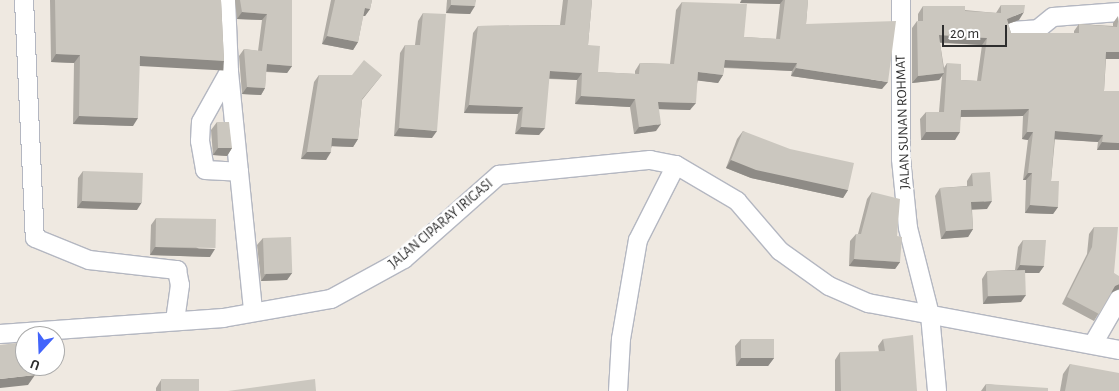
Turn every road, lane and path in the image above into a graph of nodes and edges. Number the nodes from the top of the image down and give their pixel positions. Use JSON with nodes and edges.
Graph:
{"nodes":[{"id":1,"x":24,"y":0,"type":"edge"},
{"id":2,"x":226,"y":0,"type":"edge"},
{"id":3,"x":900,"y":0,"type":"edge"},
{"id":4,"x":1119,"y":12,"type":"edge"},
{"id":5,"x":1011,"y":31,"type":"edge"},
{"id":6,"x":229,"y":72,"type":"junction"},
{"id":7,"x":676,"y":165,"type":"junction"},
{"id":8,"x":239,"y":172,"type":"junction"},
{"id":9,"x":1119,"y":298,"type":"edge"},
{"id":10,"x":253,"y":310,"type":"junction"},
{"id":11,"x":930,"y":315,"type":"junction"},
{"id":12,"x":175,"y":319,"type":"junction"},
{"id":13,"x":0,"y":334,"type":"edge"},
{"id":14,"x":1093,"y":344,"type":"junction"},
{"id":15,"x":1119,"y":350,"type":"edge"},
{"id":16,"x":618,"y":391,"type":"edge"},
{"id":17,"x":936,"y":391,"type":"edge"}],
"edges":[{"from":1,"to":12,"type":"street"},
{"from":2,"to":6,"type":"street"},
{"from":3,"to":11,"type":"street","name":"JALAN SUNAN ROHMAT"},
{"from":4,"to":5,"type":"street"},
{"from":6,"to":8,"type":"street"},
{"from":6,"to":8,"type":"street"},
{"from":7,"to":10,"type":"street","name":"JALAN CIPARAY IRIGASI"},
{"from":7,"to":11,"type":"street","name":"JALAN CIPARAY IRIGASI"},
{"from":7,"to":16,"type":"street"},
{"from":8,"to":10,"type":"street"},
{"from":9,"to":14,"type":"street"},
{"from":10,"to":12,"type":"street","name":"JALAN CIPARAY IRIGASI"},
{"from":11,"to":14,"type":"street","name":"JALAN CIPARAY IRIGASI"},
{"from":11,"to":17,"type":"street","name":"JALAN SUNAN ROHMAT"},
{"from":12,"to":13,"type":"street","name":"JALAN CIPARAY IRIGASI"},
{"from":14,"to":15,"type":"street","name":"JALAN CIPARAY IRIGASI"}]}
